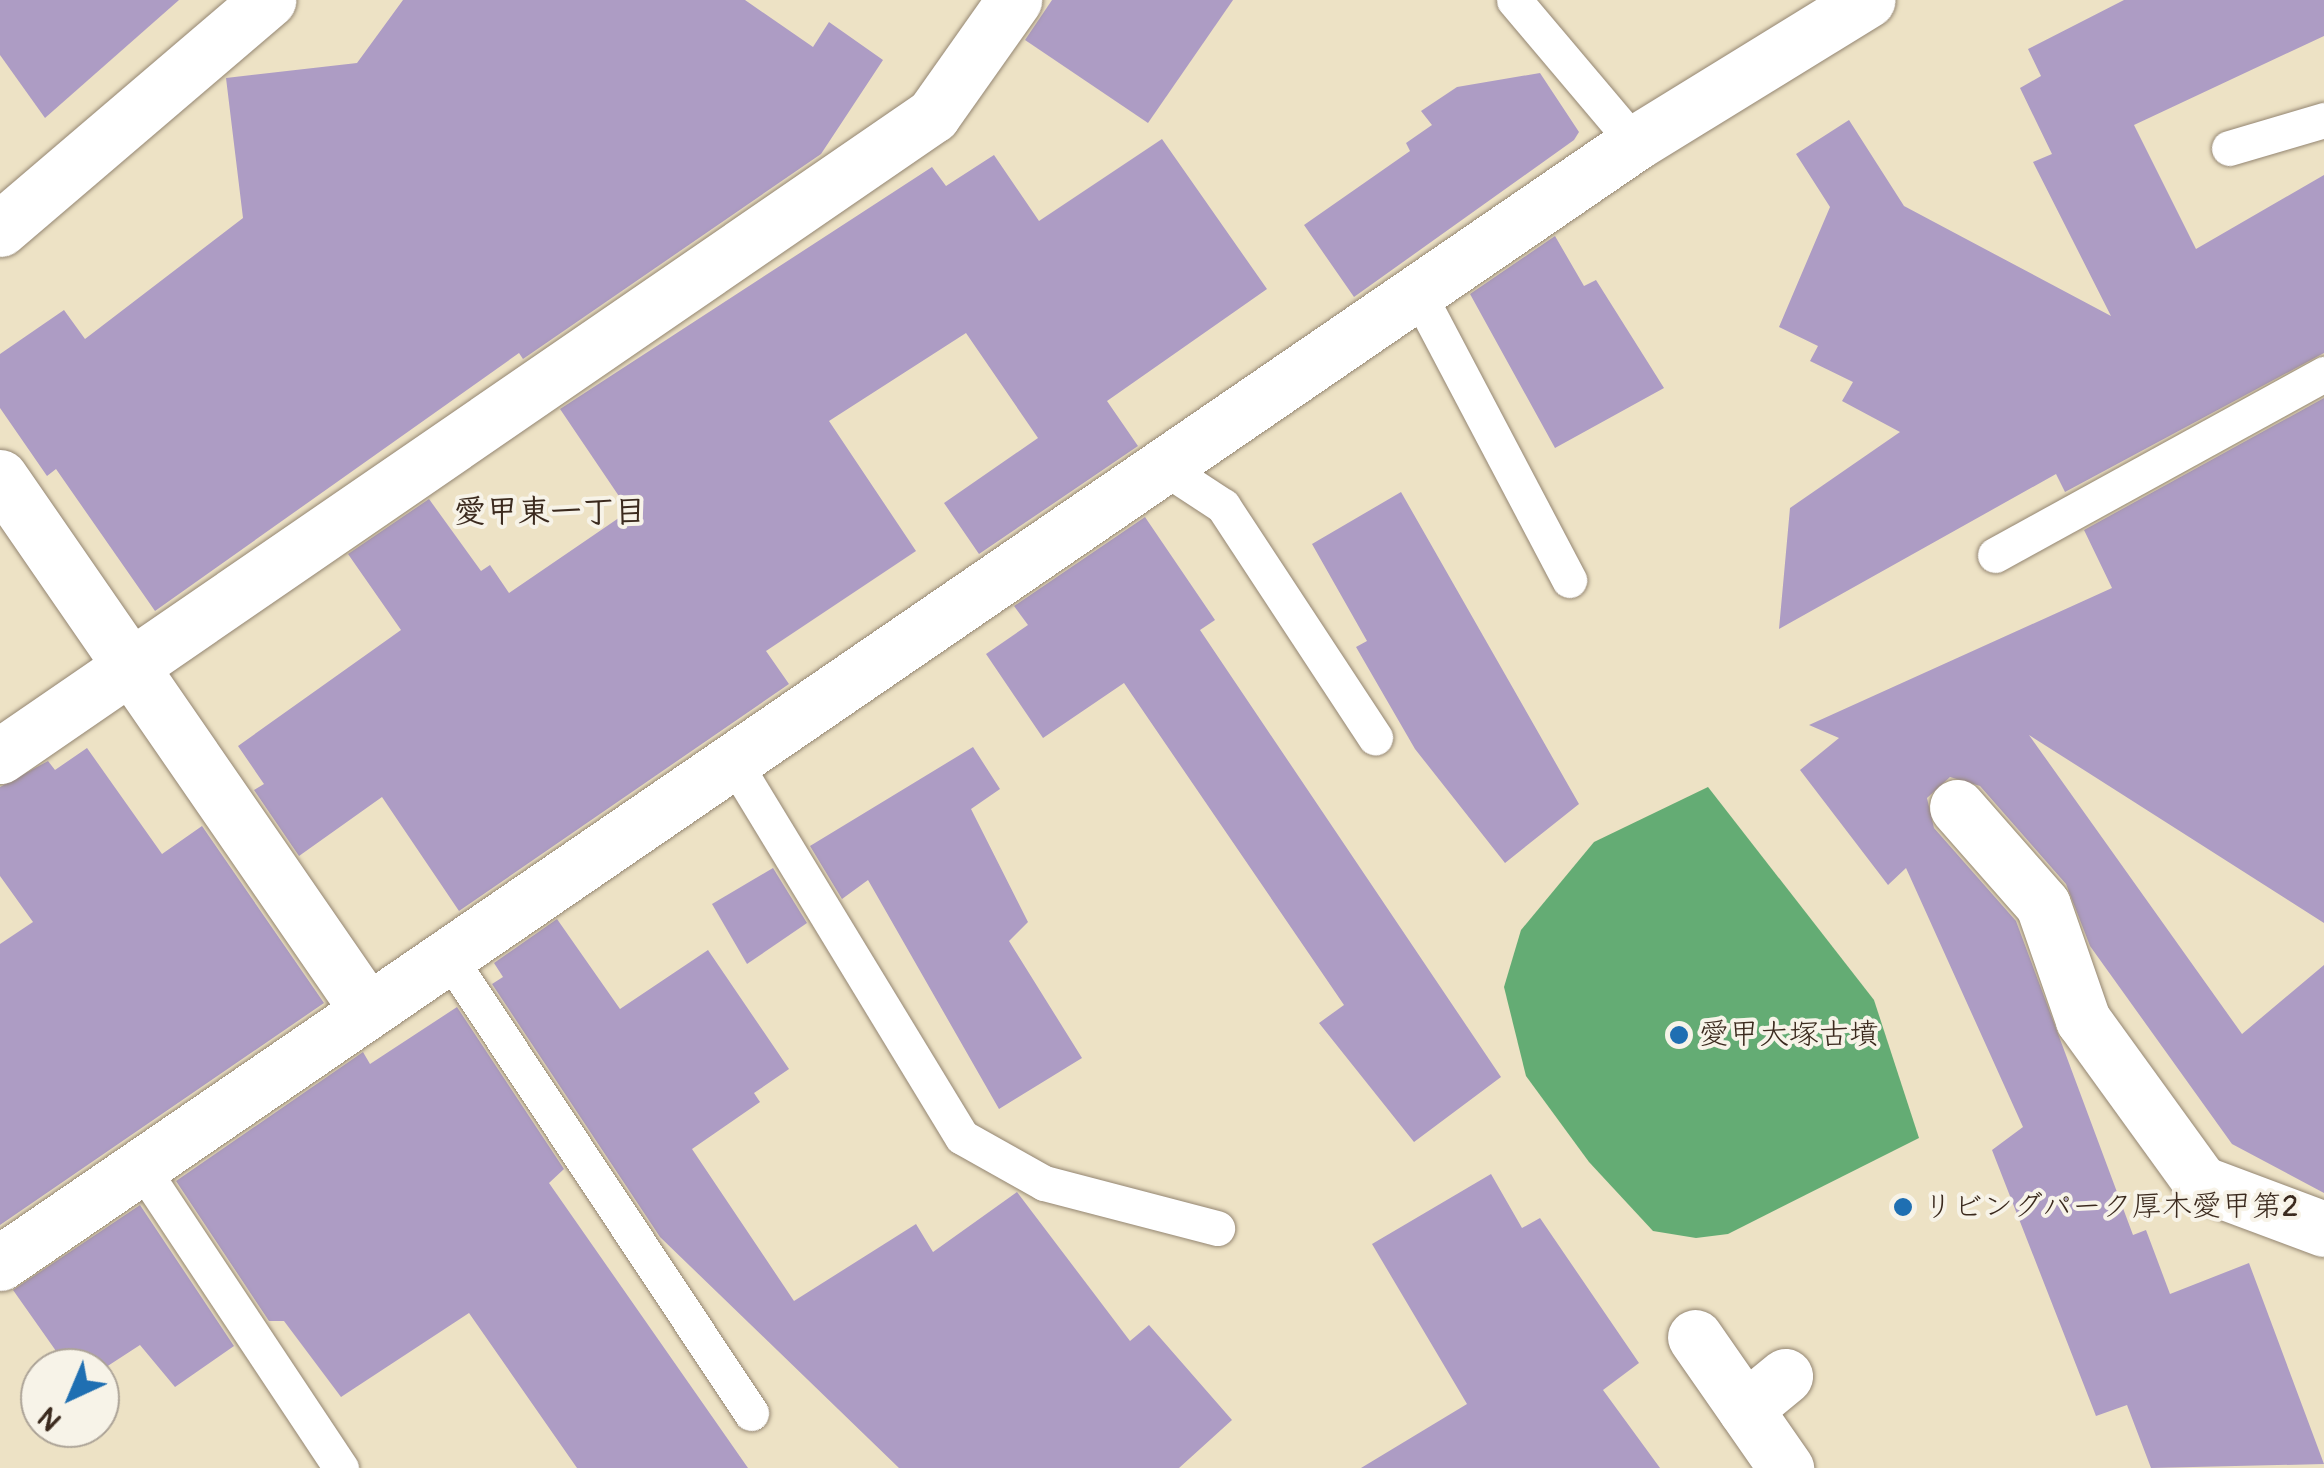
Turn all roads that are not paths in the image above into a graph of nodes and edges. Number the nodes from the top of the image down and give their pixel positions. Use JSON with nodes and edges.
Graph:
{"nodes":[{"id":1,"x":268,"y":0,"type":"edge"},
{"id":2,"x":1014,"y":0,"type":"edge"},
{"id":3,"x":1514,"y":0,"type":"edge"},
{"id":4,"x":1868,"y":0,"type":"edge"},
{"id":5,"x":2322,"y":124,"type":"edge"},
{"id":6,"x":1636,"y":143,"type":"junction"},
{"id":7,"x":2229,"y":148,"type":"dead end"},
{"id":8,"x":0,"y":229,"type":"edge"},
{"id":9,"x":1420,"y":297,"type":"junction"},
{"id":10,"x":2324,"y":374,"type":"edge"},
{"id":11,"x":1165,"y":468,"type":"junction"},
{"id":12,"x":0,"y":476,"type":"edge"},
{"id":13,"x":1994,"y":556,"type":"dead end"},
{"id":14,"x":1569,"y":580,"type":"dead end"},
{"id":15,"x":134,"y":666,"type":"junction"},
{"id":16,"x":1375,"y":737,"type":"dead end"},
{"id":17,"x":0,"y":756,"type":"edge"},
{"id":18,"x":732,"y":759,"type":"junction"},
{"id":19,"x":1957,"y":807,"type":"dead end"},
{"id":20,"x":446,"y":953,"type":"junction"},
{"id":21,"x":366,"y":1008,"type":"junction"},
{"id":22,"x":139,"y":1164,"type":"junction"},
{"id":23,"x":1216,"y":1228,"type":"dead end"},
{"id":24,"x":2324,"y":1229,"type":"edge"},
{"id":25,"x":0,"y":1263,"type":"edge"},
{"id":26,"x":1695,"y":1337,"type":"dead end"},
{"id":27,"x":751,"y":1412,"type":"dead end"},
{"id":28,"x":340,"y":1468,"type":"edge"},
{"id":29,"x":1786,"y":1468,"type":"edge"}],
"edges":[{"from":1,"to":8,"type":"street"},
{"from":2,"to":15,"type":"street"},
{"from":3,"to":6,"type":"lane"},
{"from":4,"to":6,"type":"street"},
{"from":5,"to":7,"type":"lane"},
{"from":6,"to":9,"type":"street"},
{"from":9,"to":11,"type":"street"},
{"from":9,"to":14,"type":"lane"},
{"from":10,"to":13,"type":"lane"},
{"from":11,"to":16,"type":"lane"},
{"from":11,"to":18,"type":"street"},
{"from":12,"to":15,"type":"street"},
{"from":15,"to":17,"type":"street"},
{"from":15,"to":21,"type":"street"},
{"from":18,"to":20,"type":"street"},
{"from":18,"to":23,"type":"lane"},
{"from":19,"to":24,"type":"street"},
{"from":20,"to":21,"type":"street"},
{"from":20,"to":27,"type":"lane"},
{"from":21,"to":22,"type":"street"},
{"from":22,"to":25,"type":"street"},
{"from":22,"to":28,"type":"lane"},
{"from":26,"to":29,"type":"street"}]}
